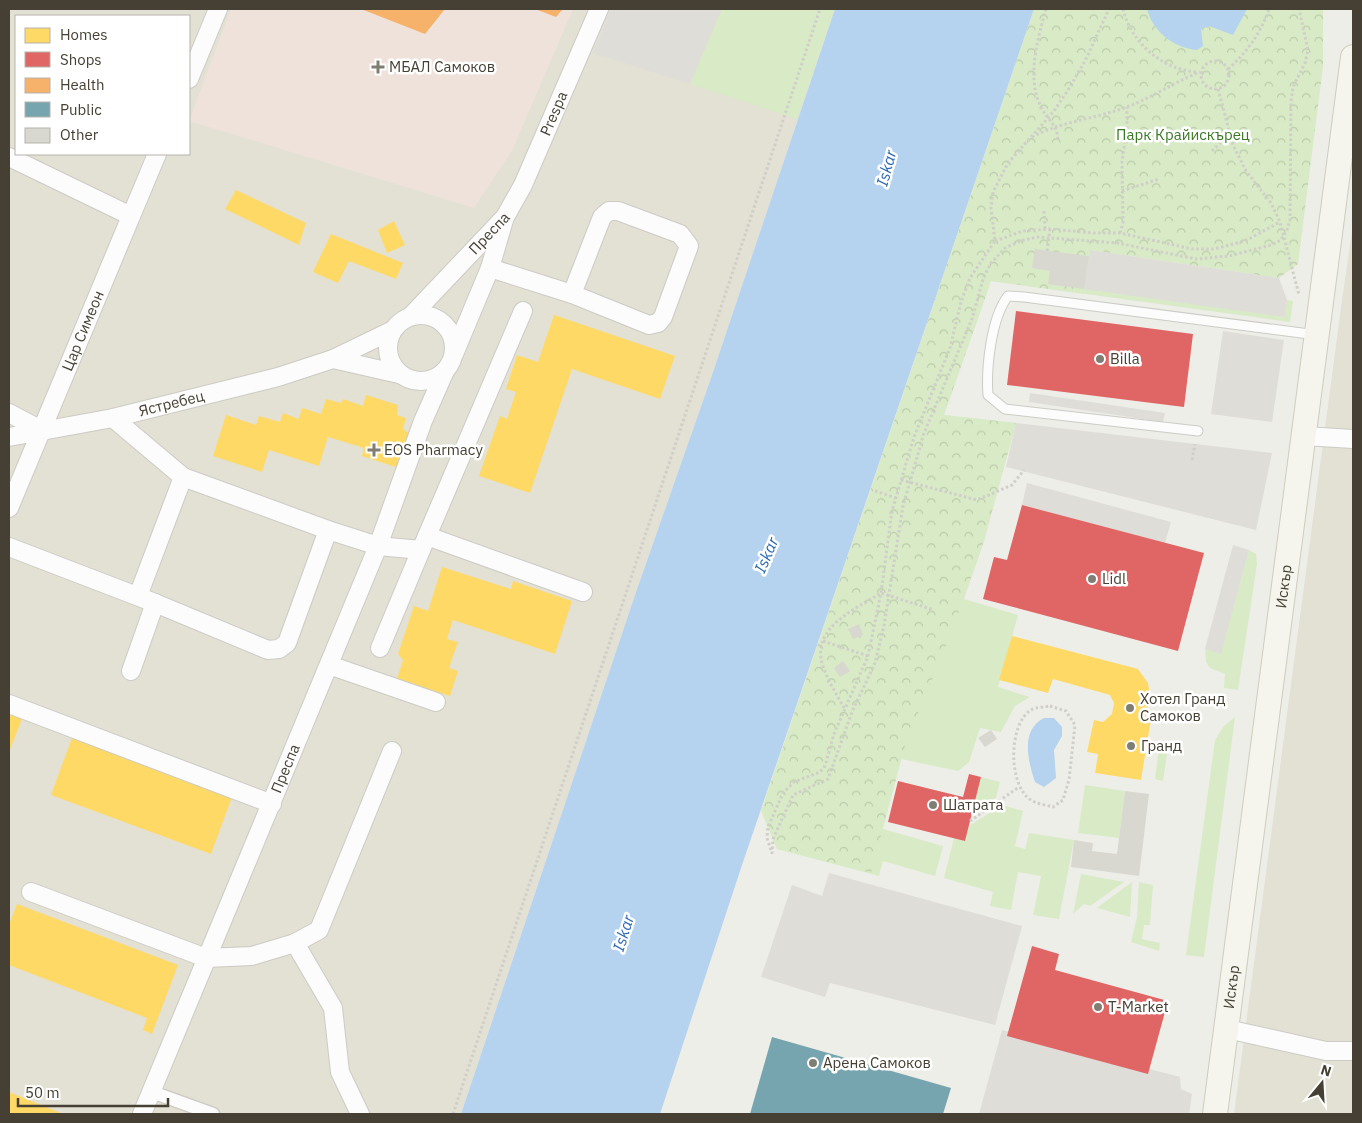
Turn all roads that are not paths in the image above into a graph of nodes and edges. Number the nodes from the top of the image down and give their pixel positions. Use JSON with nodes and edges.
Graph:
{"nodes":[{"id":1,"x":218,"y":9,"type":"edge"},
{"id":2,"x":599,"y":9,"type":"edge"},
{"id":3,"x":1353,"y":57,"type":"edge"},
{"id":4,"x":190,"y":77,"type":"edge"},
{"id":5,"x":157,"y":155,"type":"edge"},
{"id":6,"x":9,"y":157,"type":"edge"},
{"id":7,"x":131,"y":216,"type":"junction"},
{"id":8,"x":505,"y":217,"type":"junction"},
{"id":9,"x":490,"y":268,"type":"junction"},
{"id":10,"x":572,"y":294,"type":"junction"},
{"id":11,"x":523,"y":311,"type":"dead end"},
{"id":12,"x":411,"y":316,"type":"junction"},
{"id":13,"x":393,"y":330,"type":"junction"},
{"id":14,"x":1317,"y":336,"type":"junction"},
{"id":15,"x":333,"y":359,"type":"junction"},
{"id":16,"x":449,"y":364,"type":"junction"},
{"id":17,"x":399,"y":374,"type":"junction"},
{"id":18,"x":418,"y":381,"type":"junction"},
{"id":19,"x":9,"y":413,"type":"edge"},
{"id":20,"x":113,"y":418,"type":"junction"},
{"id":21,"x":423,"y":420,"type":"junction"},
{"id":22,"x":41,"y":430,"type":"junction"},
{"id":23,"x":1198,"y":431,"type":"dead end"},
{"id":24,"x":1304,"y":436,"type":"junction"},
{"id":25,"x":9,"y":437,"type":"edge"},
{"id":26,"x":1353,"y":439,"type":"edge"},
{"id":27,"x":183,"y":477,"type":"junction"},
{"id":28,"x":9,"y":508,"type":"edge"},
{"id":29,"x":328,"y":530,"type":"junction"},
{"id":30,"x":424,"y":543,"type":"junction"},
{"id":31,"x":378,"y":546,"type":"junction"},
{"id":32,"x":9,"y":547,"type":"edge"},
{"id":33,"x":583,"y":592,"type":"dead end"},
{"id":34,"x":138,"y":596,"type":"junction"},
{"id":35,"x":155,"y":603,"type":"junction"},
{"id":36,"x":380,"y":648,"type":"dead end"},
{"id":37,"x":329,"y":665,"type":"junction"},
{"id":38,"x":131,"y":671,"type":"dead end"},
{"id":39,"x":436,"y":702,"type":"dead end"},
{"id":40,"x":9,"y":704,"type":"edge"},
{"id":41,"x":392,"y":751,"type":"dead end"},
{"id":42,"x":272,"y":804,"type":"junction"},
{"id":43,"x":31,"y":892,"type":"dead end"},
{"id":44,"x":296,"y":943,"type":"junction"},
{"id":45,"x":206,"y":958,"type":"junction"},
{"id":46,"x":1226,"y":1029,"type":"junction"},
{"id":47,"x":1353,"y":1051,"type":"edge"},
{"id":48,"x":152,"y":1092,"type":"junction"},
{"id":49,"x":142,"y":1114,"type":"edge"},
{"id":50,"x":213,"y":1114,"type":"edge"},
{"id":51,"x":360,"y":1114,"type":"edge"},
{"id":52,"x":1216,"y":1114,"type":"edge"}],
"edges":[{"from":1,"to":4,"type":"street"},
{"from":2,"to":8,"type":"street","name":"Prespa"},
{"from":3,"to":14,"type":"main road","name":"Искър"},
{"from":5,"to":7,"type":"street","name":"Цар Симеон"},
{"from":6,"to":7,"type":"street"},
{"from":7,"to":22,"type":"street","name":"Цар Симеон"},
{"from":8,"to":9,"type":"street","name":"Преспа"},
{"from":8,"to":12,"type":"street","name":"Преспа"},
{"from":9,"to":10,"type":"street"},
{"from":9,"to":16,"type":"street","name":"Преспа"},
{"from":10,"to":10,"type":"street"},
{"from":11,"to":30,"type":"street"},
{"from":12,"to":13,"type":"street"},
{"from":12,"to":16,"type":"street"},
{"from":13,"to":15,"type":"street","name":"Ястребец"},
{"from":13,"to":17,"type":"street"},
{"from":14,"to":23,"type":"lane"},
{"from":14,"to":24,"type":"main road","name":"Искър"},
{"from":15,"to":17,"type":"street","name":"Ястребец"},
{"from":15,"to":20,"type":"street","name":"Ястребец"},
{"from":16,"to":18,"type":"street"},
{"from":16,"to":21,"type":"street","name":"Преспа"},
{"from":17,"to":18,"type":"street"},
{"from":18,"to":21,"type":"street","name":"Преспа"},
{"from":19,"to":22,"type":"street"},
{"from":20,"to":22,"type":"street","name":"Ястребец"},
{"from":20,"to":27,"type":"street"},
{"from":21,"to":31,"type":"street","name":"Преспа"},
{"from":22,"to":25,"type":"street","name":"Ястребец"},
{"from":22,"to":28,"type":"street","name":"Цар Симеон"},
{"from":24,"to":26,"type":"street"},
{"from":24,"to":46,"type":"main road","name":"Искър"},
{"from":27,"to":29,"type":"street"},
{"from":27,"to":34,"type":"street"},
{"from":29,"to":31,"type":"street"},
{"from":29,"to":35,"type":"street"},
{"from":30,"to":31,"type":"street"},
{"from":30,"to":33,"type":"street"},
{"from":30,"to":36,"type":"street"},
{"from":31,"to":37,"type":"street","name":"Преспа"},
{"from":32,"to":34,"type":"street"},
{"from":34,"to":35,"type":"street"},
{"from":35,"to":38,"type":"street"},
{"from":37,"to":39,"type":"street"},
{"from":37,"to":42,"type":"street","name":"Преспа"},
{"from":40,"to":42,"type":"street"},
{"from":41,"to":44,"type":"street"},
{"from":42,"to":45,"type":"street","name":"Преспа"},
{"from":43,"to":45,"type":"street"},
{"from":44,"to":45,"type":"street"},
{"from":44,"to":51,"type":"street"},
{"from":45,"to":48,"type":"street","name":"Преспа"},
{"from":46,"to":47,"type":"street"},
{"from":46,"to":52,"type":"main road","name":"Искър"},
{"from":48,"to":49,"type":"street","name":"Преспа"},
{"from":48,"to":50,"type":"street"}]}
